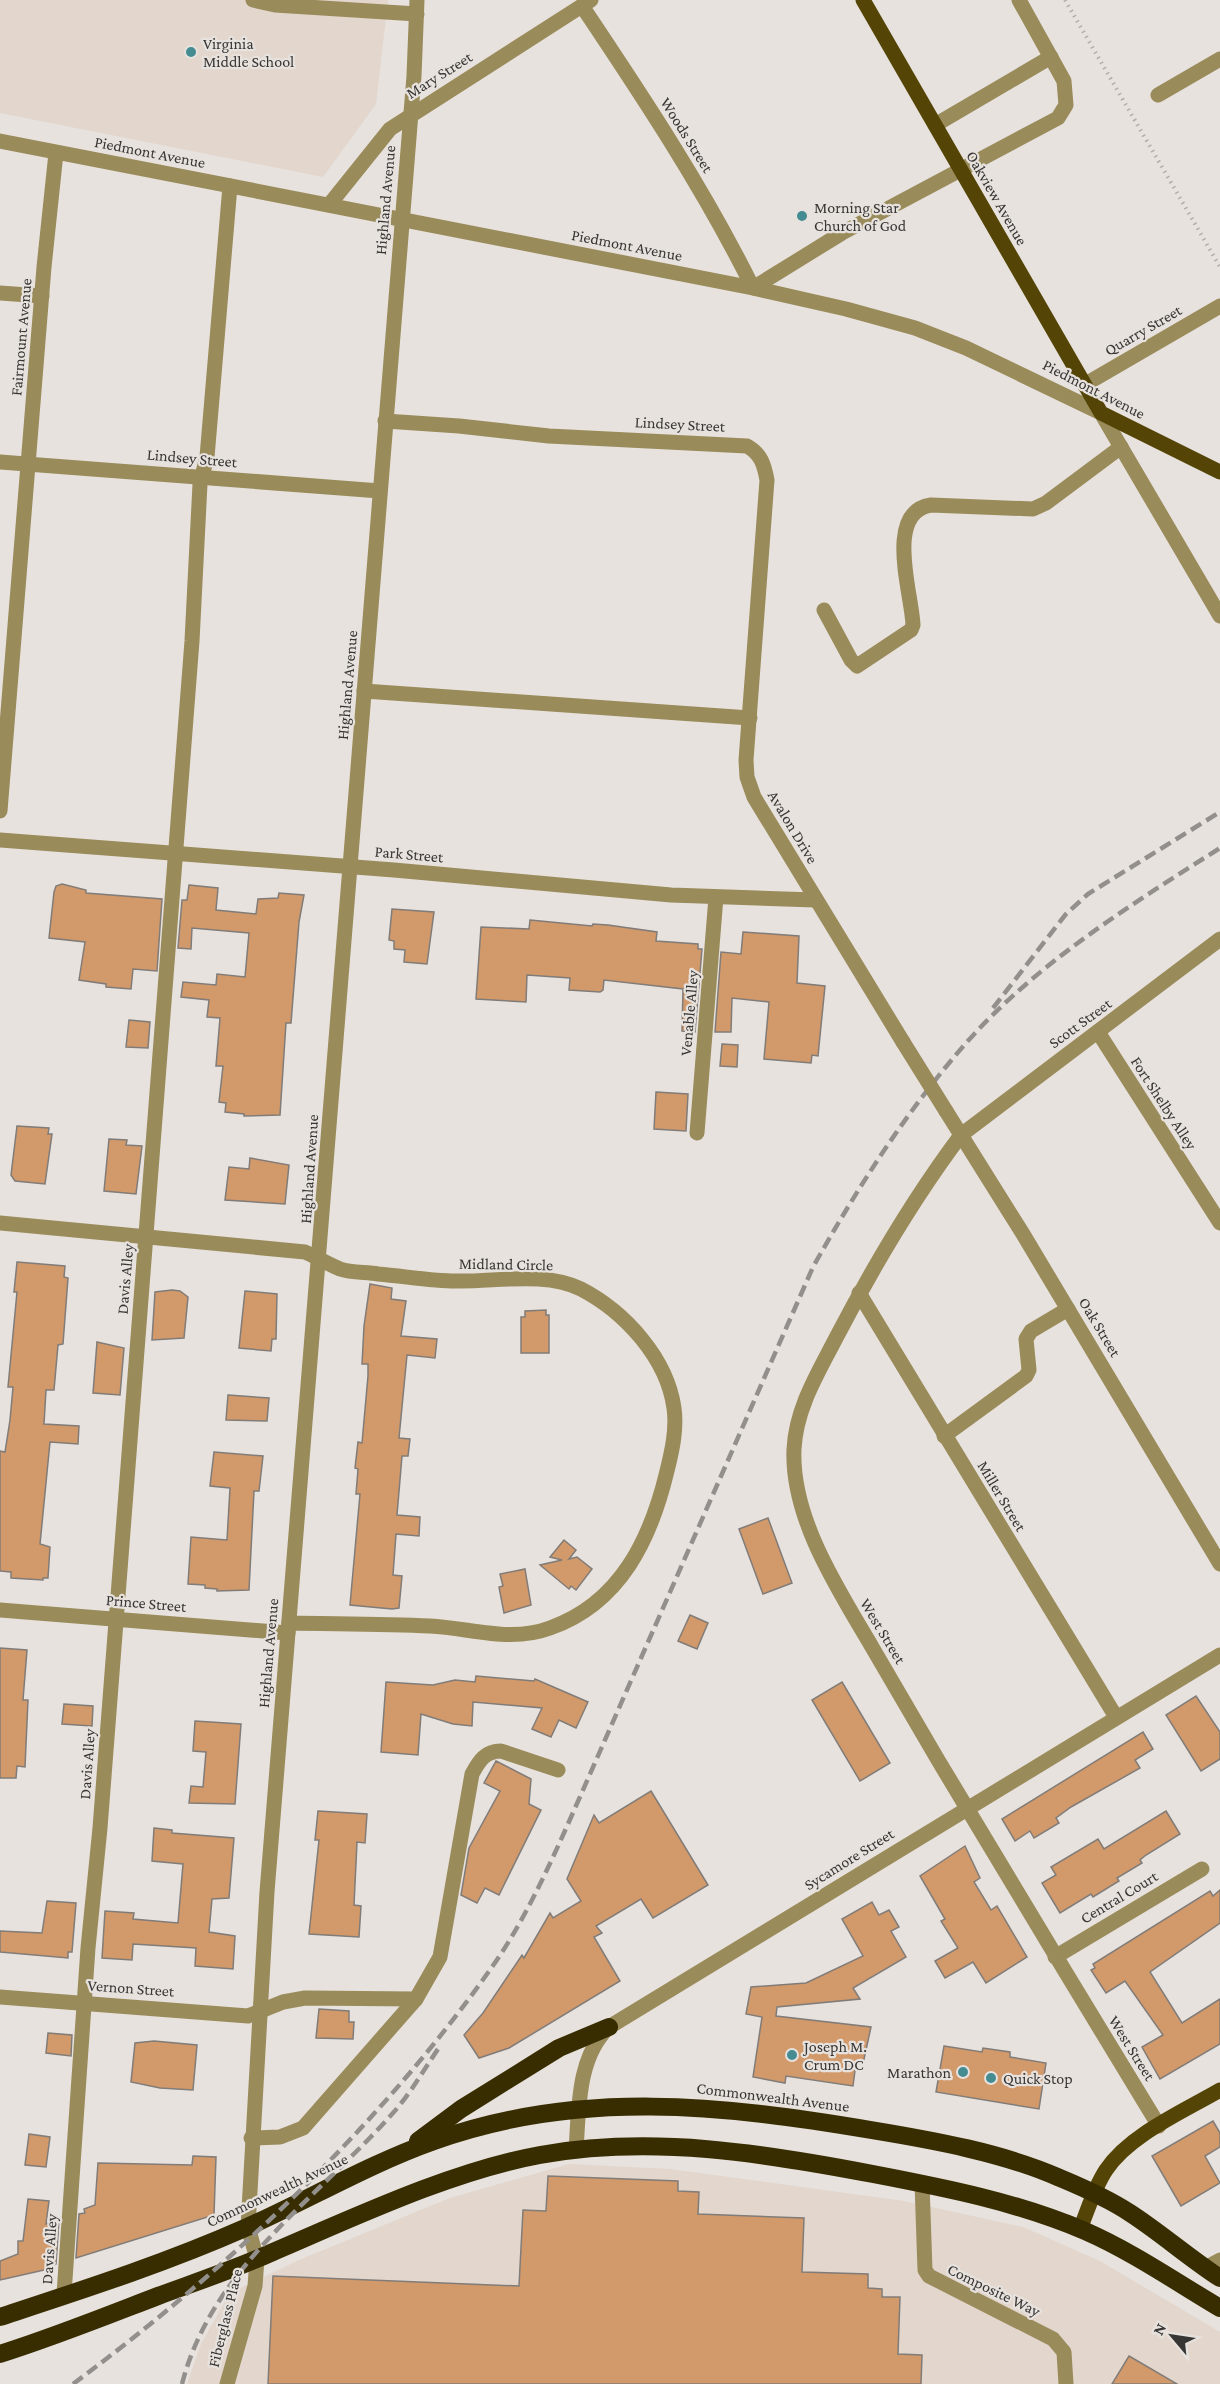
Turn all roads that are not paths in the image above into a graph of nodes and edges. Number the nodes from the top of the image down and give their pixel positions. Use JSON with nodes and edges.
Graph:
{"nodes":[{"id":1,"x":253,"y":0,"type":"edge"},
{"id":2,"x":863,"y":0,"type":"edge"},
{"id":3,"x":1018,"y":0,"type":"edge"},
{"id":4,"x":586,"y":3,"type":"edge"},
{"id":5,"x":417,"y":7,"type":"edge"},
{"id":6,"x":1051,"y":57,"type":"junction"},
{"id":7,"x":1220,"y":59,"type":"edge"},
{"id":8,"x":1158,"y":95,"type":"dead end"},
{"id":9,"x":410,"y":114,"type":"junction"},
{"id":10,"x":935,"y":125,"type":"junction"},
{"id":11,"x":0,"y":141,"type":"edge"},
{"id":12,"x":56,"y":153,"type":"junction"},
{"id":13,"x":961,"y":171,"type":"junction"},
{"id":14,"x":230,"y":186,"type":"junction"},
{"id":15,"x":329,"y":205,"type":"junction"},
{"id":16,"x":401,"y":219,"type":"junction"},
{"id":17,"x":753,"y":288,"type":"junction"},
{"id":18,"x":0,"y":293,"type":"edge"},
{"id":19,"x":42,"y":296,"type":"junction"},
{"id":20,"x":1220,"y":306,"type":"edge"},
{"id":21,"x":1084,"y":385,"type":"junction"},
{"id":22,"x":1101,"y":413,"type":"junction"},
{"id":23,"x":385,"y":421,"type":"junction"},
{"id":24,"x":1121,"y":447,"type":"junction"},
{"id":25,"x":757,"y":452,"type":"joint"},
{"id":26,"x":0,"y":462,"type":"edge"},
{"id":27,"x":28,"y":464,"type":"junction"},
{"id":28,"x":1220,"y":472,"type":"edge"},
{"id":29,"x":201,"y":477,"type":"junction"},
{"id":30,"x":380,"y":490,"type":"junction"},
{"id":31,"x":824,"y":610,"type":"dead end"},
{"id":32,"x":1220,"y":616,"type":"edge"},
{"id":33,"x":7,"y":645,"type":"edge"},
{"id":34,"x":364,"y":691,"type":"junction"},
{"id":35,"x":750,"y":718,"type":"junction"},
{"id":36,"x":0,"y":811,"type":"edge"},
{"id":37,"x":0,"y":840,"type":"edge"},
{"id":38,"x":175,"y":854,"type":"junction"},
{"id":39,"x":350,"y":868,"type":"junction"},
{"id":40,"x":716,"y":897,"type":"junction"},
{"id":41,"x":815,"y":900,"type":"junction"},
{"id":42,"x":1220,"y":939,"type":"edge"},
{"id":43,"x":1098,"y":1032,"type":"junction"},
{"id":44,"x":946,"y":1111,"type":"joint"},
{"id":45,"x":697,"y":1133,"type":"dead end"},
{"id":46,"x":962,"y":1135,"type":"junction"},
{"id":47,"x":0,"y":1223,"type":"edge"},
{"id":48,"x":1220,"y":1223,"type":"edge"},
{"id":49,"x":146,"y":1236,"type":"junction"},
{"id":50,"x":320,"y":1258,"type":"junction"},
{"id":51,"x":859,"y":1293,"type":"junction"},
{"id":52,"x":1068,"y":1309,"type":"junction"},
{"id":53,"x":944,"y":1436,"type":"junction"},
{"id":54,"x":1220,"y":1564,"type":"edge"},
{"id":55,"x":0,"y":1610,"type":"edge"},
{"id":56,"x":115,"y":1618,"type":"junction"},
{"id":57,"x":288,"y":1628,"type":"junction"},
{"id":58,"x":1220,"y":1655,"type":"edge"},
{"id":59,"x":1116,"y":1717,"type":"junction"},
{"id":60,"x":558,"y":1770,"type":"dead end"},
{"id":61,"x":966,"y":1807,"type":"junction"},
{"id":62,"x":1202,"y":1869,"type":"dead end"},
{"id":63,"x":1055,"y":1957,"type":"junction"},
{"id":64,"x":0,"y":1997,"type":"edge"},
{"id":65,"x":416,"y":1999,"type":"junction"},
{"id":66,"x":85,"y":2003,"type":"junction"},
{"id":67,"x":260,"y":2013,"type":"junction"},
{"id":68,"x":609,"y":2027,"type":"junction"},
{"id":69,"x":1218,"y":2097,"type":"edge"},
{"id":70,"x":579,"y":2109,"type":"junction"},
{"id":71,"x":1159,"y":2126,"type":"junction"},
{"id":72,"x":251,"y":2138,"type":"junction"},
{"id":73,"x":576,"y":2150,"type":"junction"},
{"id":74,"x":397,"y":2157,"type":"junction"},
{"id":75,"x":922,"y":2183,"type":"junction"},
{"id":76,"x":1094,"y":2194,"type":"junction"},
{"id":77,"x":248,"y":2227,"type":"junction"},
{"id":78,"x":1080,"y":2229,"type":"junction"},
{"id":79,"x":257,"y":2259,"type":"junction"},
{"id":80,"x":1215,"y":2268,"type":"edge"},
{"id":81,"x":64,"y":2294,"type":"junction"},
{"id":82,"x":1220,"y":2308,"type":"edge"},
{"id":83,"x":0,"y":2317,"type":"edge"},
{"id":84,"x":0,"y":2354,"type":"edge"},
{"id":85,"x":227,"y":2384,"type":"edge"},
{"id":86,"x":1065,"y":2384,"type":"edge"}],
"edges":[{"from":1,"to":5,"type":"street"},
{"from":2,"to":10,"type":"main road","name":"Oakview Avenue"},
{"from":3,"to":6,"type":"street"},
{"from":4,"to":9,"type":"street","name":"Mary Street"},
{"from":4,"to":17,"type":"street","name":"Woods Street"},
{"from":5,"to":9,"type":"street","name":"Highland Avenue"},
{"from":6,"to":10,"type":"street"},
{"from":6,"to":13,"type":"street"},
{"from":7,"to":8,"type":"street"},
{"from":9,"to":15,"type":"street","name":"Mary Street"},
{"from":9,"to":16,"type":"street","name":"Highland Avenue"},
{"from":10,"to":13,"type":"main road","name":"Oakview Avenue"},
{"from":11,"to":12,"type":"street","name":"Piedmont Avenue"},
{"from":12,"to":14,"type":"street","name":"Piedmont Avenue"},
{"from":12,"to":19,"type":"street","name":"Fairmount Avenue"},
{"from":13,"to":17,"type":"street"},
{"from":13,"to":21,"type":"main road","name":"Oakview Avenue"},
{"from":14,"to":15,"type":"street","name":"Piedmont Avenue"},
{"from":14,"to":29,"type":"street","name":"Davis Alley"},
{"from":15,"to":16,"type":"street","name":"Piedmont Avenue"},
{"from":16,"to":17,"type":"street","name":"Piedmont Avenue"},
{"from":16,"to":23,"type":"street","name":"Highland Avenue"},
{"from":17,"to":22,"type":"street","name":"Piedmont Avenue"},
{"from":18,"to":19,"type":"street"},
{"from":19,"to":27,"type":"street","name":"Fairmount Avenue"},
{"from":20,"to":21,"type":"street","name":"Quarry Street"},
{"from":21,"to":22,"type":"main road","name":"Oakview Avenue"},
{"from":22,"to":24,"type":"street"},
{"from":22,"to":28,"type":"main road","name":"Piedmont Avenue"},
{"from":23,"to":25,"type":"street","name":"Lindsey Street"},
{"from":23,"to":30,"type":"street","name":"Highland Avenue"},
{"from":24,"to":31,"type":"street"},
{"from":24,"to":32,"type":"street"},
{"from":25,"to":35,"type":"street","name":"Avalon Drive"},
{"from":26,"to":27,"type":"street","name":"Lindsey Street"},
{"from":27,"to":29,"type":"street","name":"Lindsey Street"},
{"from":27,"to":33,"type":"street","name":"Fairmount Avenue"},
{"from":29,"to":30,"type":"street","name":"Lindsey Street"},
{"from":29,"to":38,"type":"street","name":"Davis Alley"},
{"from":30,"to":34,"type":"street","name":"Highland Avenue"},
{"from":33,"to":36,"type":"street","name":"Fairmount Avenue"},
{"from":34,"to":35,"type":"street"},
{"from":34,"to":39,"type":"street","name":"Highland Avenue"},
{"from":35,"to":41,"type":"street","name":"Avalon Drive"},
{"from":37,"to":38,"type":"street","name":"Park Street"},
{"from":38,"to":39,"type":"street","name":"Park Street"},
{"from":38,"to":49,"type":"street","name":"Davis Alley"},
{"from":39,"to":40,"type":"street","name":"Park Street"},
{"from":39,"to":50,"type":"street","name":"Highland Avenue"},
{"from":40,"to":41,"type":"street","name":"Park Street"},
{"from":40,"to":45,"type":"street","name":"Venable Alley"},
{"from":41,"to":44,"type":"street","name":"Avalon Drive","bridge":true},
{"from":42,"to":43,"type":"street","name":"Scott Street"},
{"from":43,"to":46,"type":"street","name":"Scott Street"},
{"from":43,"to":48,"type":"street","name":"Fort Shelby Alley"},
{"from":44,"to":46,"type":"street","name":"Oak Street"},
{"from":46,"to":51,"type":"street","name":"West Street"},
{"from":46,"to":52,"type":"street","name":"Oak Street"},
{"from":47,"to":49,"type":"street","name":"Midland Circle"},
{"from":49,"to":50,"type":"street","name":"Midland Circle"},
{"from":49,"to":56,"type":"street","name":"Davis Alley"},
{"from":50,"to":57,"type":"street","name":"Highland Avenue"},
{"from":50,"to":57,"type":"street","name":"Midland Circle"},
{"from":51,"to":53,"type":"street","name":"Miller Street"},
{"from":51,"to":61,"type":"street","name":"West Street"},
{"from":52,"to":53,"type":"street"},
{"from":52,"to":54,"type":"street","name":"Oak Street"},
{"from":53,"to":59,"type":"street","name":"Miller Street"},
{"from":55,"to":56,"type":"street","name":"Prince Street"},
{"from":56,"to":57,"type":"street","name":"Prince Street"},
{"from":56,"to":66,"type":"street","name":"Davis Alley"},
{"from":57,"to":67,"type":"street","name":"Highland Avenue"},
{"from":58,"to":59,"type":"street","name":"Sycamore Street"},
{"from":59,"to":61,"type":"street","name":"Sycamore Street"},
{"from":60,"to":65,"type":"street"},
{"from":61,"to":63,"type":"street","name":"West Street"},
{"from":61,"to":68,"type":"street","name":"Sycamore Street"},
{"from":62,"to":63,"type":"street","name":"Central Court"},
{"from":63,"to":71,"type":"street","name":"West Street"},
{"from":64,"to":66,"type":"street","name":"Vernon Street"},
{"from":65,"to":67,"type":"street"},
{"from":65,"to":72,"type":"street"},
{"from":66,"to":67,"type":"street","name":"Vernon Street"},
{"from":66,"to":81,"type":"street","name":"Davis Alley"},
{"from":67,"to":72,"type":"street","name":"Highland Avenue"},
{"from":68,"to":70,"type":"street","name":"Sycamore Street"},
{"from":68,"to":74,"type":"highway"},
{"from":69,"to":71,"type":"main road"},
{"from":70,"to":73,"type":"street","name":"Sycamore Street"},
{"from":70,"to":74,"type":"highway","name":"Commonwealth Avenue"},
{"from":70,"to":76,"type":"highway","name":"Commonwealth Avenue"},
{"from":71,"to":76,"type":"main road"},
{"from":72,"to":77,"type":"street","name":"Highland Avenue"},
{"from":73,"to":75,"type":"highway"},
{"from":73,"to":79,"type":"highway"},
{"from":74,"to":77,"type":"highway","name":"Commonwealth Avenue"},
{"from":75,"to":78,"type":"highway"},
{"from":75,"to":86,"type":"street","name":"Composite Way"},
{"from":76,"to":78,"type":"main road"},
{"from":76,"to":80,"type":"highway","name":"Commonwealth Avenue"},
{"from":77,"to":79,"type":"street","name":"Fiberglass Place"},
{"from":77,"to":81,"type":"highway","name":"Commonwealth Avenue"},
{"from":78,"to":82,"type":"highway"},
{"from":79,"to":84,"type":"highway"},
{"from":79,"to":85,"type":"street","name":"Fiberglass Place"},
{"from":81,"to":83,"type":"highway","name":"Commonwealth Avenue"}]}
